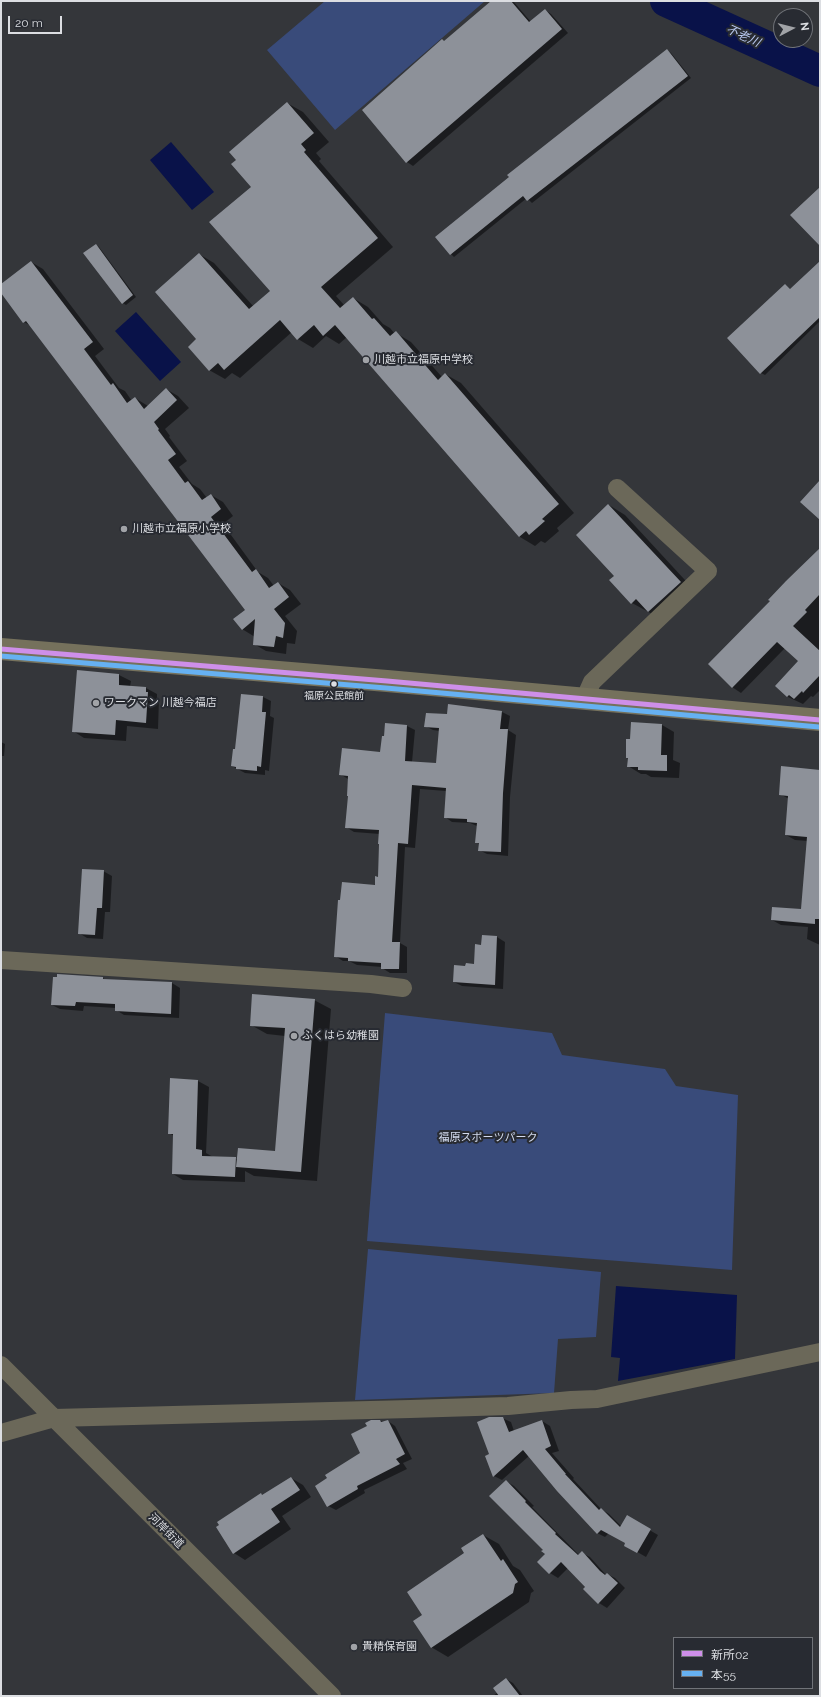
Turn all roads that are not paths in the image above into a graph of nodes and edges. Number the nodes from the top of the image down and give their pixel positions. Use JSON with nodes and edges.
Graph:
{"nodes":[{"id":1,"x":617,"y":488,"type":"dead end"},
{"id":2,"x":1,"y":650,"type":"edge"},
{"id":3,"x":587,"y":700,"type":"junction"},
{"id":4,"x":820,"y":720,"type":"edge"},
{"id":5,"x":1,"y":960,"type":"edge"},
{"id":6,"x":404,"y":988,"type":"dead end"},
{"id":7,"x":820,"y":1352,"type":"edge"},
{"id":8,"x":1,"y":1365,"type":"edge"},
{"id":9,"x":54,"y":1418,"type":"junction"},
{"id":10,"x":1,"y":1433,"type":"edge"},
{"id":11,"x":332,"y":1696,"type":"edge"}],
"edges":[{"from":1,"to":3,"type":"street"},
{"from":2,"to":3,"type":"main road"},
{"from":3,"to":4,"type":"main road"},
{"from":5,"to":6,"type":"street"},
{"from":7,"to":9,"type":"street"},
{"from":8,"to":9,"type":"street","name":"河岸街道"},
{"from":9,"to":10,"type":"street"},
{"from":9,"to":11,"type":"street","name":"河岸街道"}]}
